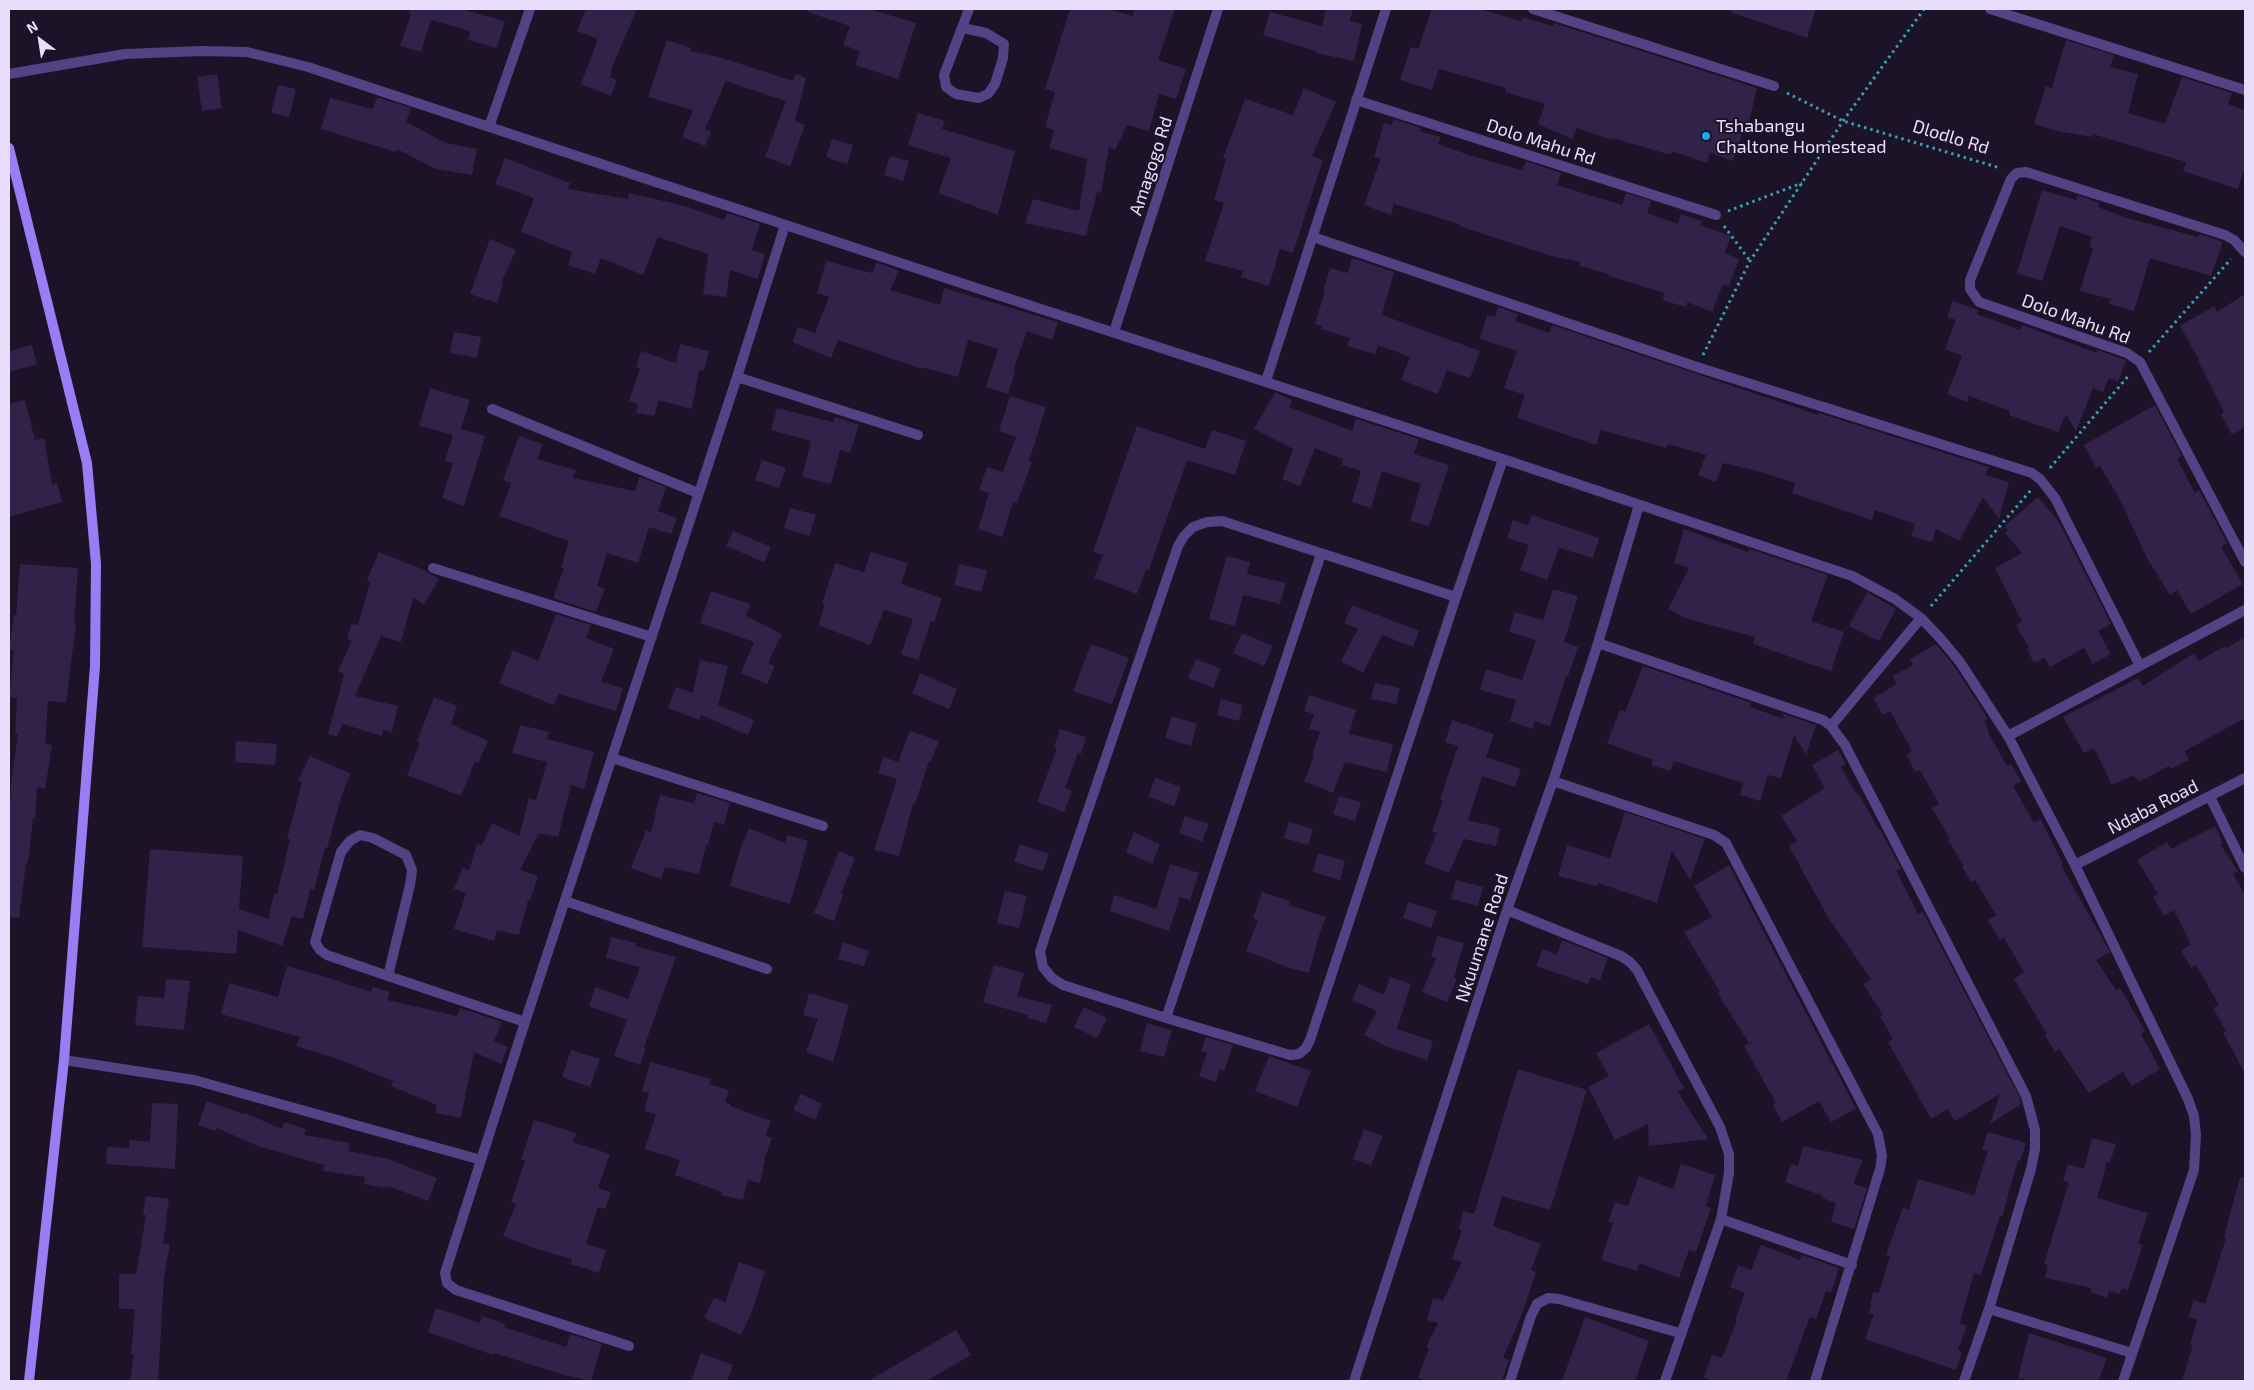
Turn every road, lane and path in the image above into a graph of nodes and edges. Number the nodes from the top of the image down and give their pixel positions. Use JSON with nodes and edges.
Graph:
{"nodes":[{"id":1,"x":530,"y":9,"type":"edge"},
{"id":2,"x":969,"y":9,"type":"edge"},
{"id":3,"x":1218,"y":9,"type":"edge"},
{"id":4,"x":1386,"y":9,"type":"edge"},
{"id":5,"x":1533,"y":9,"type":"edge"},
{"id":6,"x":1924,"y":9,"type":"edge"},
{"id":7,"x":1990,"y":9,"type":"edge"},
{"id":8,"x":963,"y":28,"type":"junction"},
{"id":9,"x":9,"y":74,"type":"edge"},
{"id":10,"x":1774,"y":86,"type":"joint"},
{"id":11,"x":2245,"y":90,"type":"edge"},
{"id":12,"x":1356,"y":100,"type":"junction"},
{"id":13,"x":1843,"y":121,"type":"junction"},
{"id":14,"x":489,"y":128,"type":"junction"},
{"id":15,"x":9,"y":148,"type":"edge"},
{"id":16,"x":2017,"y":173,"type":"junction"},
{"id":17,"x":1803,"y":183,"type":"junction"},
{"id":18,"x":1716,"y":215,"type":"junction"},
{"id":19,"x":785,"y":225,"type":"junction"},
{"id":20,"x":1313,"y":237,"type":"junction"},
{"id":21,"x":2244,"y":249,"type":"edge"},
{"id":22,"x":1750,"y":261,"type":"junction"},
{"id":23,"x":1114,"y":332,"type":"junction"},
{"id":24,"x":2140,"y":362,"type":"junction"},
{"id":25,"x":1697,"y":367,"type":"junction"},
{"id":26,"x":737,"y":378,"type":"junction"},
{"id":27,"x":1266,"y":381,"type":"junction"},
{"id":28,"x":492,"y":408,"type":"dead end"},
{"id":29,"x":918,"y":435,"type":"dead end"},
{"id":30,"x":1503,"y":459,"type":"junction"},
{"id":31,"x":2040,"y":479,"type":"junction"},
{"id":32,"x":698,"y":493,"type":"junction"},
{"id":33,"x":1639,"y":505,"type":"junction"},
{"id":34,"x":1321,"y":554,"type":"junction"},
{"id":35,"x":2245,"y":562,"type":"edge"},
{"id":36,"x":433,"y":568,"type":"dead end"},
{"id":37,"x":1456,"y":596,"type":"junction"},
{"id":38,"x":2245,"y":610,"type":"edge"},
{"id":39,"x":1921,"y":618,"type":"junction"},
{"id":40,"x":652,"y":637,"type":"junction"},
{"id":41,"x":1598,"y":643,"type":"junction"},
{"id":42,"x":2140,"y":666,"type":"junction"},
{"id":43,"x":1831,"y":726,"type":"junction"},
{"id":44,"x":2008,"y":736,"type":"junction"},
{"id":45,"x":612,"y":758,"type":"junction"},
{"id":46,"x":2245,"y":778,"type":"edge"},
{"id":47,"x":1553,"y":781,"type":"junction"},
{"id":48,"x":2210,"y":797,"type":"junction"},
{"id":49,"x":823,"y":826,"type":"dead end"},
{"id":50,"x":2075,"y":865,"type":"junction"},
{"id":51,"x":2245,"y":868,"type":"edge"},
{"id":52,"x":565,"y":901,"type":"junction"},
{"id":53,"x":1507,"y":910,"type":"junction"},
{"id":54,"x":767,"y":969,"type":"dead end"},
{"id":55,"x":388,"y":976,"type":"junction"},
{"id":56,"x":1166,"y":1018,"type":"junction"},
{"id":57,"x":524,"y":1022,"type":"junction"},
{"id":58,"x":64,"y":1060,"type":"junction"},
{"id":59,"x":480,"y":1160,"type":"junction"},
{"id":60,"x":1721,"y":1219,"type":"junction"},
{"id":61,"x":1852,"y":1265,"type":"junction"},
{"id":62,"x":1989,"y":1309,"type":"junction"},
{"id":63,"x":1680,"y":1333,"type":"junction"},
{"id":64,"x":629,"y":1346,"type":"dead end"},
{"id":65,"x":2132,"y":1354,"type":"junction"},
{"id":66,"x":29,"y":1381,"type":"edge"},
{"id":67,"x":1354,"y":1381,"type":"edge"},
{"id":68,"x":1510,"y":1381,"type":"edge"},
{"id":69,"x":1665,"y":1381,"type":"edge"},
{"id":70,"x":1816,"y":1381,"type":"edge"},
{"id":71,"x":1964,"y":1381,"type":"edge"},
{"id":72,"x":2123,"y":1381,"type":"edge"}],
"edges":[{"from":1,"to":14,"type":"street"},
{"from":2,"to":8,"type":"street"},
{"from":3,"to":23,"type":"street","name":"Amagogo Rd"},
{"from":4,"to":12,"type":"street"},
{"from":5,"to":10,"type":"street"},
{"from":6,"to":13,"type":"path"},
{"from":7,"to":11,"type":"street"},
{"from":8,"to":8,"type":"street"},
{"from":9,"to":14,"type":"street"},
{"from":10,"to":13,"type":"path","name":"Dlodlo Rd"},
{"from":12,"to":18,"type":"street","name":"Dolo Mahu Rd"},
{"from":12,"to":20,"type":"street"},
{"from":13,"to":16,"type":"path","name":"Dlodlo Rd"},
{"from":13,"to":17,"type":"path"},
{"from":14,"to":19,"type":"street"},
{"from":15,"to":58,"type":"street"},
{"from":16,"to":21,"type":"street"},
{"from":16,"to":24,"type":"street","name":"Dolo Mahu Rd"},
{"from":17,"to":18,"type":"path"},
{"from":17,"to":22,"type":"path"},
{"from":18,"to":22,"type":"path"},
{"from":19,"to":23,"type":"street"},
{"from":19,"to":26,"type":"street"},
{"from":20,"to":25,"type":"street"},
{"from":20,"to":27,"type":"street"},
{"from":21,"to":24,"type":"path"},
{"from":22,"to":25,"type":"path"},
{"from":23,"to":27,"type":"street"},
{"from":24,"to":31,"type":"path"},
{"from":24,"to":35,"type":"street","name":"Dolo Mahu Rd"},
{"from":25,"to":31,"type":"street"},
{"from":26,"to":29,"type":"street"},
{"from":26,"to":32,"type":"street"},
{"from":27,"to":30,"type":"street"},
{"from":28,"to":32,"type":"street"},
{"from":30,"to":33,"type":"street"},
{"from":30,"to":37,"type":"street"},
{"from":31,"to":39,"type":"path"},
{"from":31,"to":42,"type":"street"},
{"from":32,"to":40,"type":"street"},
{"from":33,"to":39,"type":"street"},
{"from":33,"to":41,"type":"street","name":"Nkuumane Road"},
{"from":34,"to":37,"type":"street"},
{"from":34,"to":56,"type":"street"},
{"from":34,"to":56,"type":"street"},
{"from":36,"to":40,"type":"street"},
{"from":37,"to":56,"type":"street"},
{"from":38,"to":42,"type":"street"},
{"from":39,"to":43,"type":"street"},
{"from":39,"to":44,"type":"street"},
{"from":40,"to":45,"type":"street"},
{"from":41,"to":43,"type":"street"},
{"from":41,"to":47,"type":"street","name":"Nkuumane Road"},
{"from":42,"to":44,"type":"street"},
{"from":43,"to":62,"type":"street"},
{"from":44,"to":50,"type":"street"},
{"from":45,"to":49,"type":"street"},
{"from":45,"to":52,"type":"street"},
{"from":46,"to":48,"type":"street","name":"Ndaba Road"},
{"from":47,"to":53,"type":"street","name":"Nkuumane Road"},
{"from":47,"to":61,"type":"street"},
{"from":48,"to":50,"type":"street","name":"Ndaba Road"},
{"from":48,"to":51,"type":"street"},
{"from":50,"to":65,"type":"street"},
{"from":52,"to":54,"type":"street"},
{"from":52,"to":57,"type":"street"},
{"from":53,"to":60,"type":"street"},
{"from":53,"to":67,"type":"street","name":"Nkuumane Road"},
{"from":55,"to":55,"type":"street"},
{"from":55,"to":57,"type":"street"},
{"from":57,"to":59,"type":"street"},
{"from":58,"to":59,"type":"street"},
{"from":58,"to":66,"type":"street"},
{"from":59,"to":64,"type":"street"},
{"from":60,"to":61,"type":"street"},
{"from":60,"to":63,"type":"street"},
{"from":61,"to":70,"type":"street"},
{"from":62,"to":65,"type":"street"},
{"from":62,"to":71,"type":"street"},
{"from":63,"to":68,"type":"street"},
{"from":63,"to":69,"type":"street"},
{"from":65,"to":72,"type":"street"}]}
